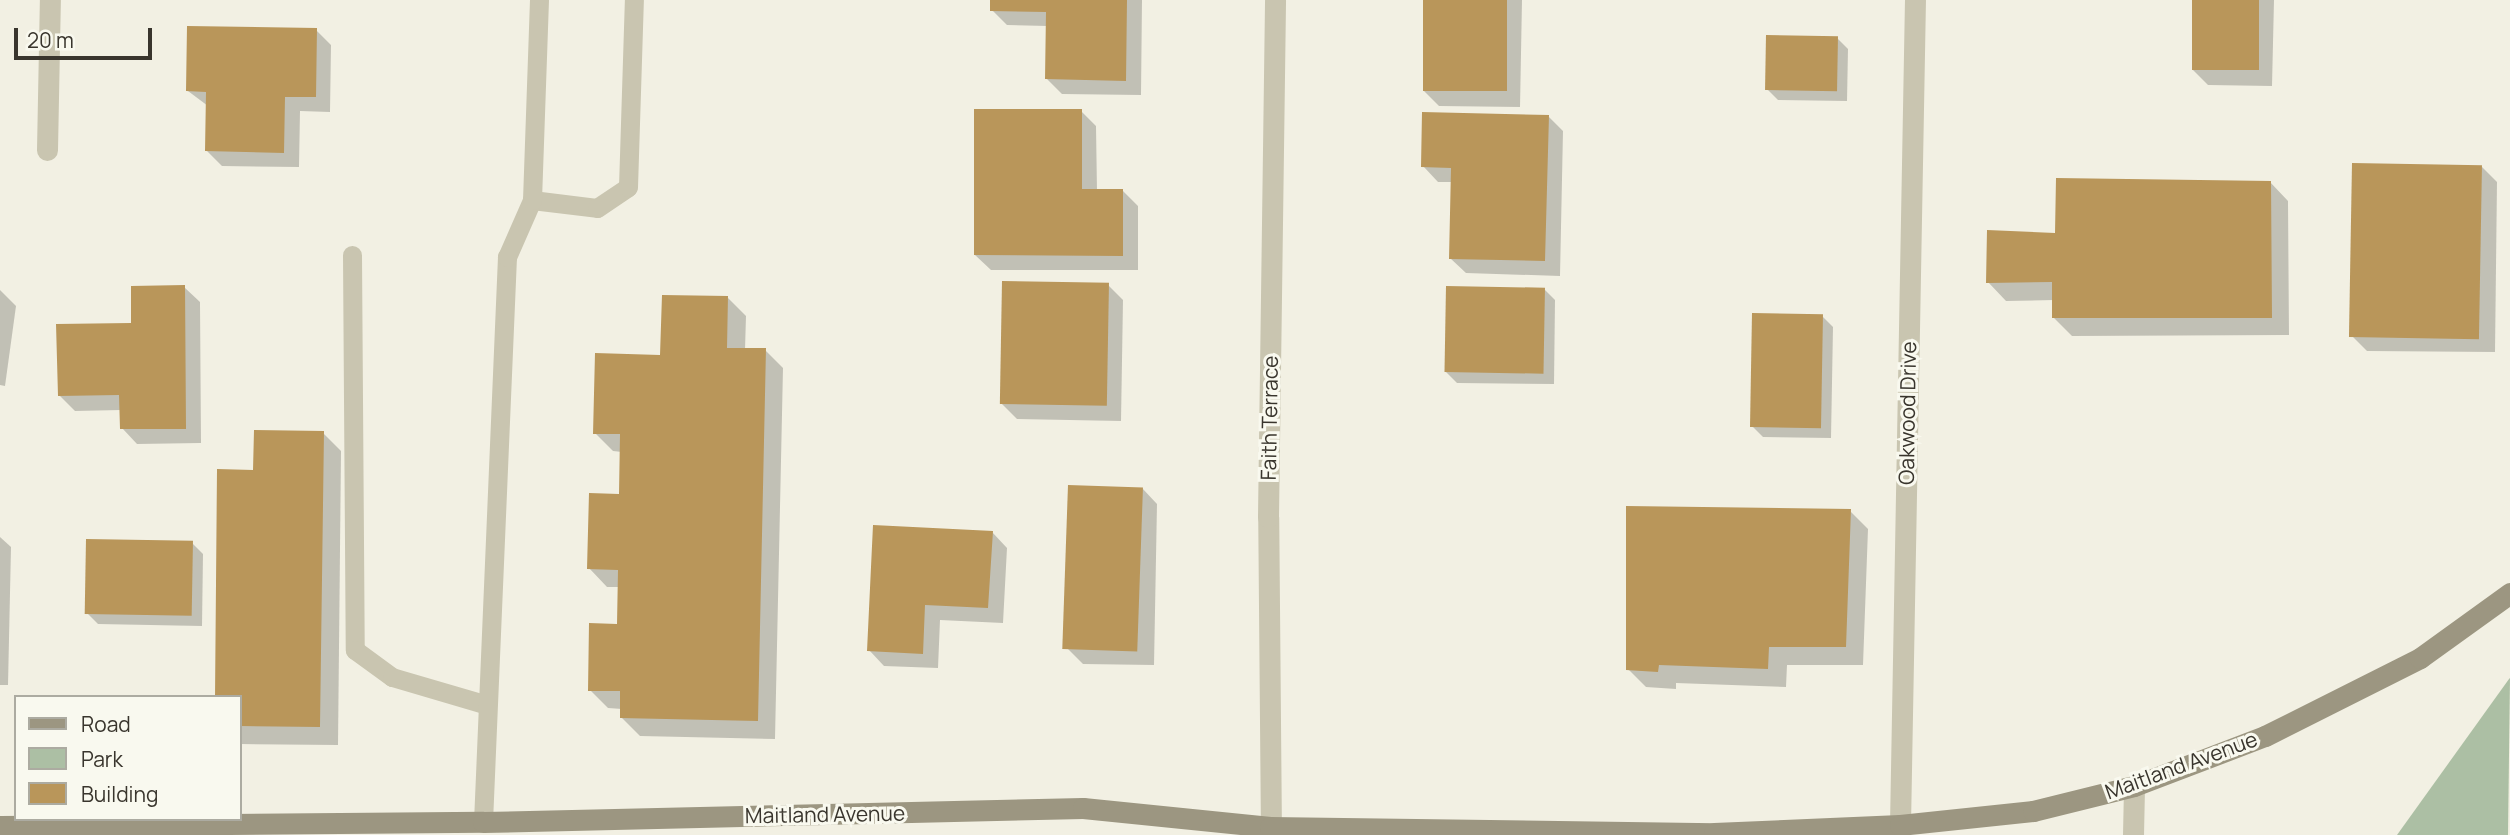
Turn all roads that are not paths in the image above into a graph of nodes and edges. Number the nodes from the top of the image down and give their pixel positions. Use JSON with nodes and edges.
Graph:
{"nodes":[{"id":1,"x":50,"y":0,"type":"edge"},
{"id":2,"x":539,"y":0,"type":"edge"},
{"id":3,"x":634,"y":0,"type":"edge"},
{"id":4,"x":1275,"y":0,"type":"edge"},
{"id":5,"x":1915,"y":0,"type":"edge"},
{"id":6,"x":47,"y":150,"type":"dead end"},
{"id":7,"x":531,"y":200,"type":"junction"},
{"id":8,"x":352,"y":255,"type":"dead end"},
{"id":9,"x":2510,"y":593,"type":"edge"},
{"id":10,"x":488,"y":705,"type":"junction"},
{"id":11,"x":2134,"y":786,"type":"junction"},
{"id":12,"x":1900,"y":825,"type":"junction"},
{"id":13,"x":0,"y":826,"type":"edge"},
{"id":14,"x":483,"y":829,"type":"edge"},
{"id":15,"x":1271,"y":831,"type":"edge"},
{"id":16,"x":1241,"y":835,"type":"edge"},
{"id":17,"x":2133,"y":835,"type":"edge"}],
"edges":[{"from":1,"to":6,"type":"street"},
{"from":2,"to":7,"type":"lane"},
{"from":3,"to":7,"type":"lane"},
{"from":4,"to":15,"type":"street","name":"Faith Terrace"},
{"from":5,"to":12,"type":"street","name":"Oakwood Drive"},
{"from":7,"to":10,"type":"lane"},
{"from":8,"to":10,"type":"lane"},
{"from":9,"to":11,"type":"main road","name":"Maitland Avenue"},
{"from":10,"to":14,"type":"lane"},
{"from":11,"to":12,"type":"main road","name":"Maitland Avenue"},
{"from":11,"to":17,"type":"street"},
{"from":12,"to":15,"type":"main road","name":"Maitland Avenue"},
{"from":13,"to":14,"type":"main road","name":"Maitland Avenue"},
{"from":14,"to":15,"type":"main road","name":"Maitland Avenue"},
{"from":15,"to":16,"type":"main road","name":"Maitland Avenue"}]}
